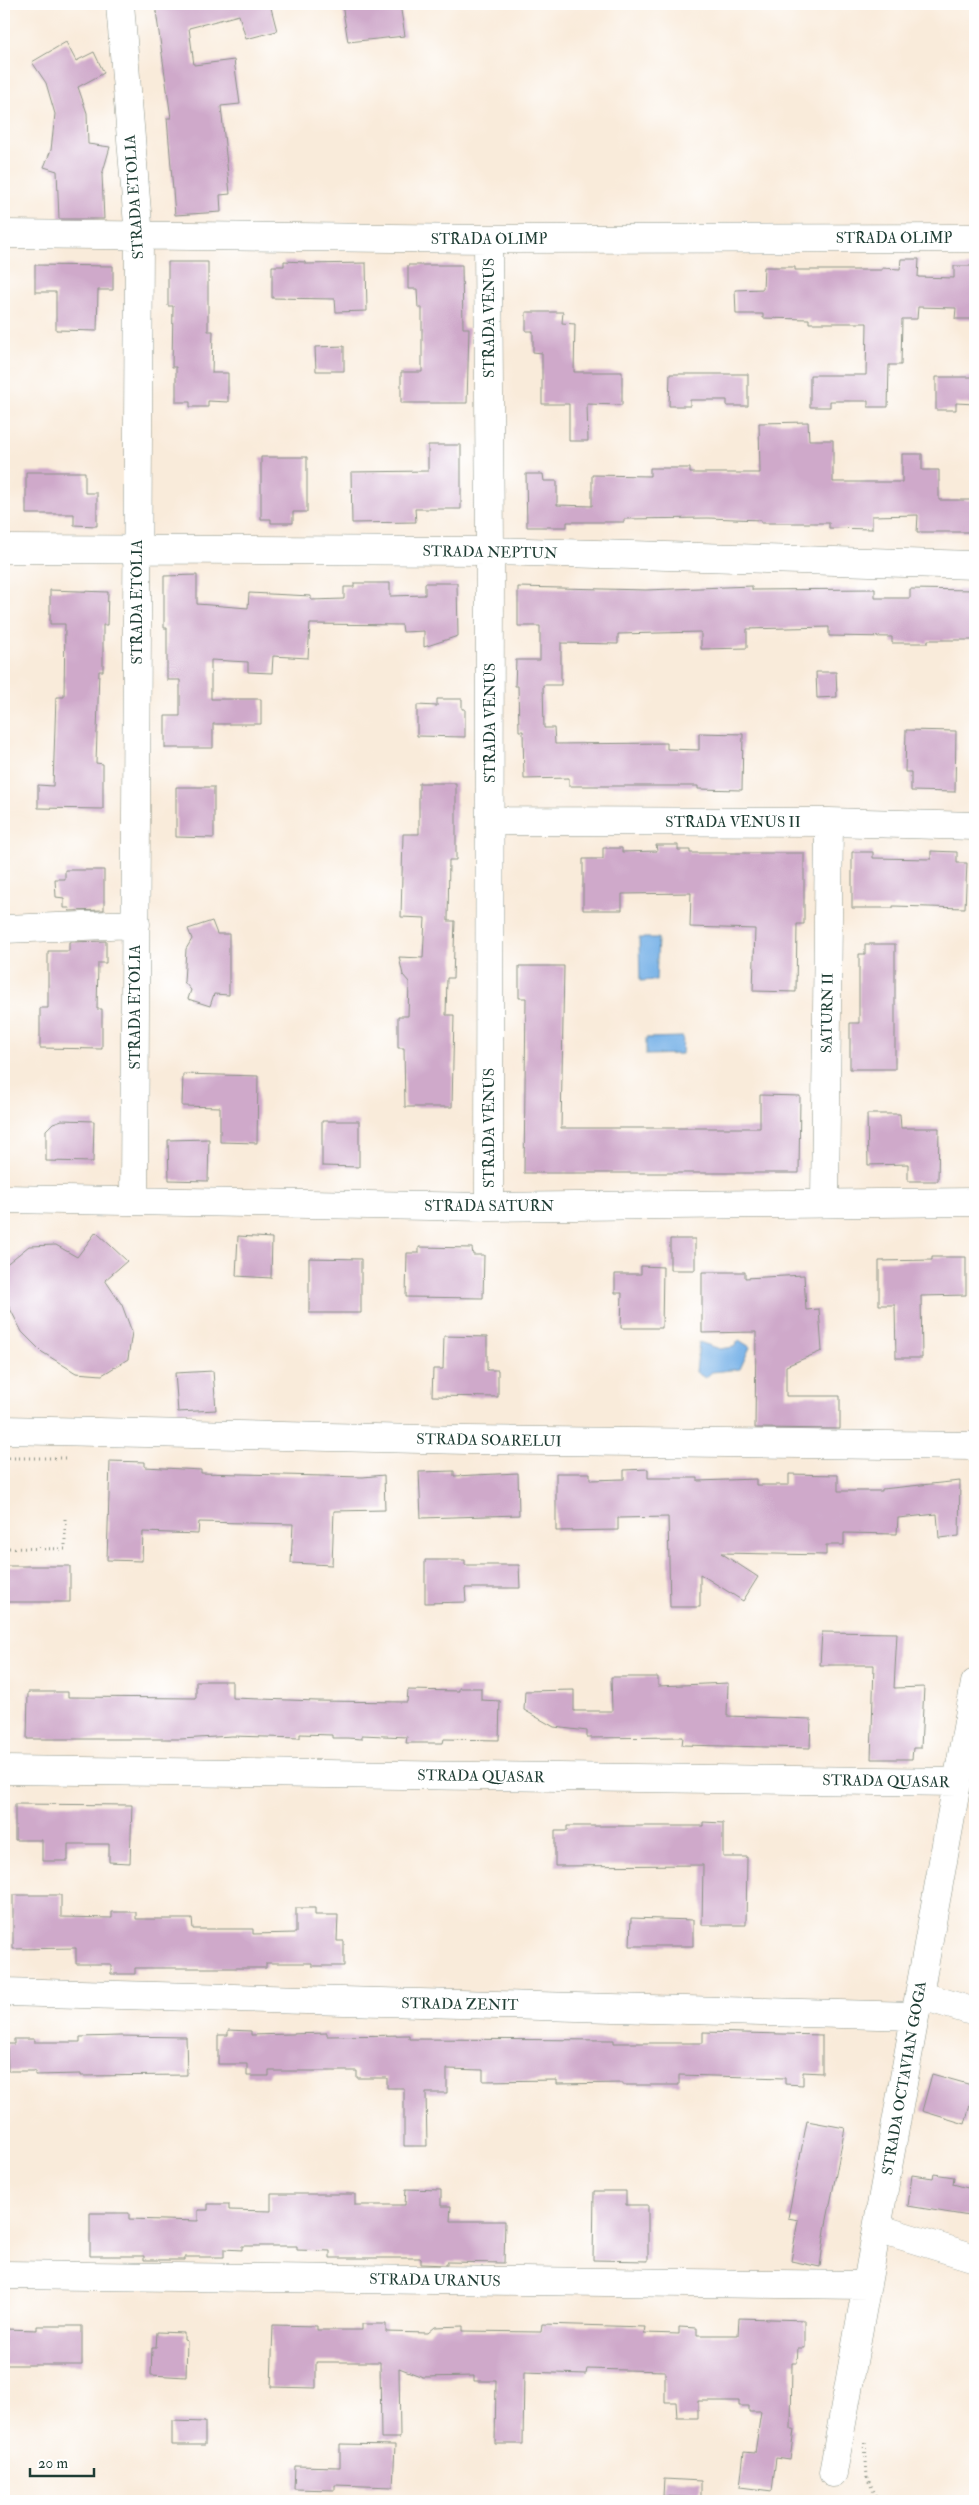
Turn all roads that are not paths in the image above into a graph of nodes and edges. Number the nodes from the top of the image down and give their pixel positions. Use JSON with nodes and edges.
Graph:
{"nodes":[{"id":1,"x":120,"y":4,"type":"edge"},
{"id":2,"x":4,"y":234,"type":"edge"},
{"id":3,"x":139,"y":237,"type":"junction"},
{"id":4,"x":975,"y":238,"type":"edge"},
{"id":5,"x":488,"y":239,"type":"junction"},
{"id":6,"x":4,"y":549,"type":"edge"},
{"id":7,"x":138,"y":551,"type":"junction"},
{"id":8,"x":490,"y":551,"type":"junction"},
{"id":9,"x":975,"y":565,"type":"edge"},
{"id":10,"x":490,"y":821,"type":"junction"},
{"id":11,"x":829,"y":822,"type":"junction"},
{"id":12,"x":975,"y":826,"type":"edge"},
{"id":13,"x":136,"y":924,"type":"junction"},
{"id":14,"x":4,"y":929,"type":"edge"},
{"id":15,"x":4,"y":1199,"type":"edge"},
{"id":16,"x":134,"y":1201,"type":"junction"},
{"id":17,"x":975,"y":1202,"type":"edge"},
{"id":18,"x":825,"y":1203,"type":"junction"},
{"id":19,"x":489,"y":1207,"type":"junction"},
{"id":20,"x":4,"y":1430,"type":"edge"},
{"id":21,"x":975,"y":1446,"type":"edge"},
{"id":22,"x":975,"y":1689,"type":"edge"},
{"id":23,"x":4,"y":1770,"type":"edge"},
{"id":24,"x":958,"y":1782,"type":"junction"},
{"id":25,"x":4,"y":1992,"type":"edge"},
{"id":26,"x":917,"y":2006,"type":"junction"},
{"id":27,"x":975,"y":2012,"type":"edge"},
{"id":28,"x":877,"y":2228,"type":"junction"},
{"id":29,"x":975,"y":2258,"type":"edge"},
{"id":30,"x":4,"y":2276,"type":"edge"},
{"id":31,"x":867,"y":2285,"type":"junction"},
{"id":32,"x":833,"y":2473,"type":"dead end"}],
"edges":[{"from":1,"to":3,"type":"street","name":"STRADA ETOLIA"},
{"from":2,"to":3,"type":"street","name":"STRADA OLIMP"},
{"from":3,"to":5,"type":"street","name":"STRADA OLIMP"},
{"from":3,"to":7,"type":"street","name":"STRADA ETOLIA"},
{"from":4,"to":5,"type":"street","name":"STRADA OLIMP"},
{"from":5,"to":8,"type":"street","name":"STRADA VENUS"},
{"from":6,"to":7,"type":"street","name":"STRADA NEPTUN"},
{"from":7,"to":8,"type":"street","name":"STRADA NEPTUN"},
{"from":7,"to":13,"type":"street","name":"STRADA ETOLIA"},
{"from":8,"to":9,"type":"street","name":"STRADA NEPTUN"},
{"from":8,"to":10,"type":"street","name":"STRADA VENUS"},
{"from":10,"to":11,"type":"street","name":"STRADA VENUS II"},
{"from":10,"to":19,"type":"street","name":"STRADA VENUS"},
{"from":11,"to":12,"type":"street","name":"STRADA VENUS II"},
{"from":11,"to":18,"type":"street","name":"SATURN II"},
{"from":13,"to":14,"type":"street"},
{"from":13,"to":16,"type":"street","name":"STRADA ETOLIA"},
{"from":15,"to":16,"type":"street","name":"STRADA SATURN"},
{"from":16,"to":19,"type":"street","name":"STRADA SATURN"},
{"from":17,"to":18,"type":"street","name":"STRADA SATURN"},
{"from":18,"to":19,"type":"street","name":"STRADA SATURN"},
{"from":20,"to":21,"type":"street","name":"STRADA SOARELUI"},
{"from":22,"to":24,"type":"street","name":"STRADA OCTAVIAN GOGA"},
{"from":23,"to":24,"type":"street","name":"STRADA QUASAR"},
{"from":24,"to":26,"type":"street","name":"STRADA OCTAVIAN GOGA"},
{"from":25,"to":26,"type":"street","name":"STRADA ZENIT"},
{"from":26,"to":27,"type":"street","name":"STRADA ZENIT"},
{"from":26,"to":28,"type":"street","name":"STRADA OCTAVIAN GOGA"},
{"from":28,"to":29,"type":"street"},
{"from":28,"to":31,"type":"street","name":"STRADA OCTAVIAN GOGA"},
{"from":30,"to":31,"type":"street","name":"STRADA URANUS"},
{"from":31,"to":32,"type":"street","name":"STRADA OCTAVIAN GOGA"}]}
